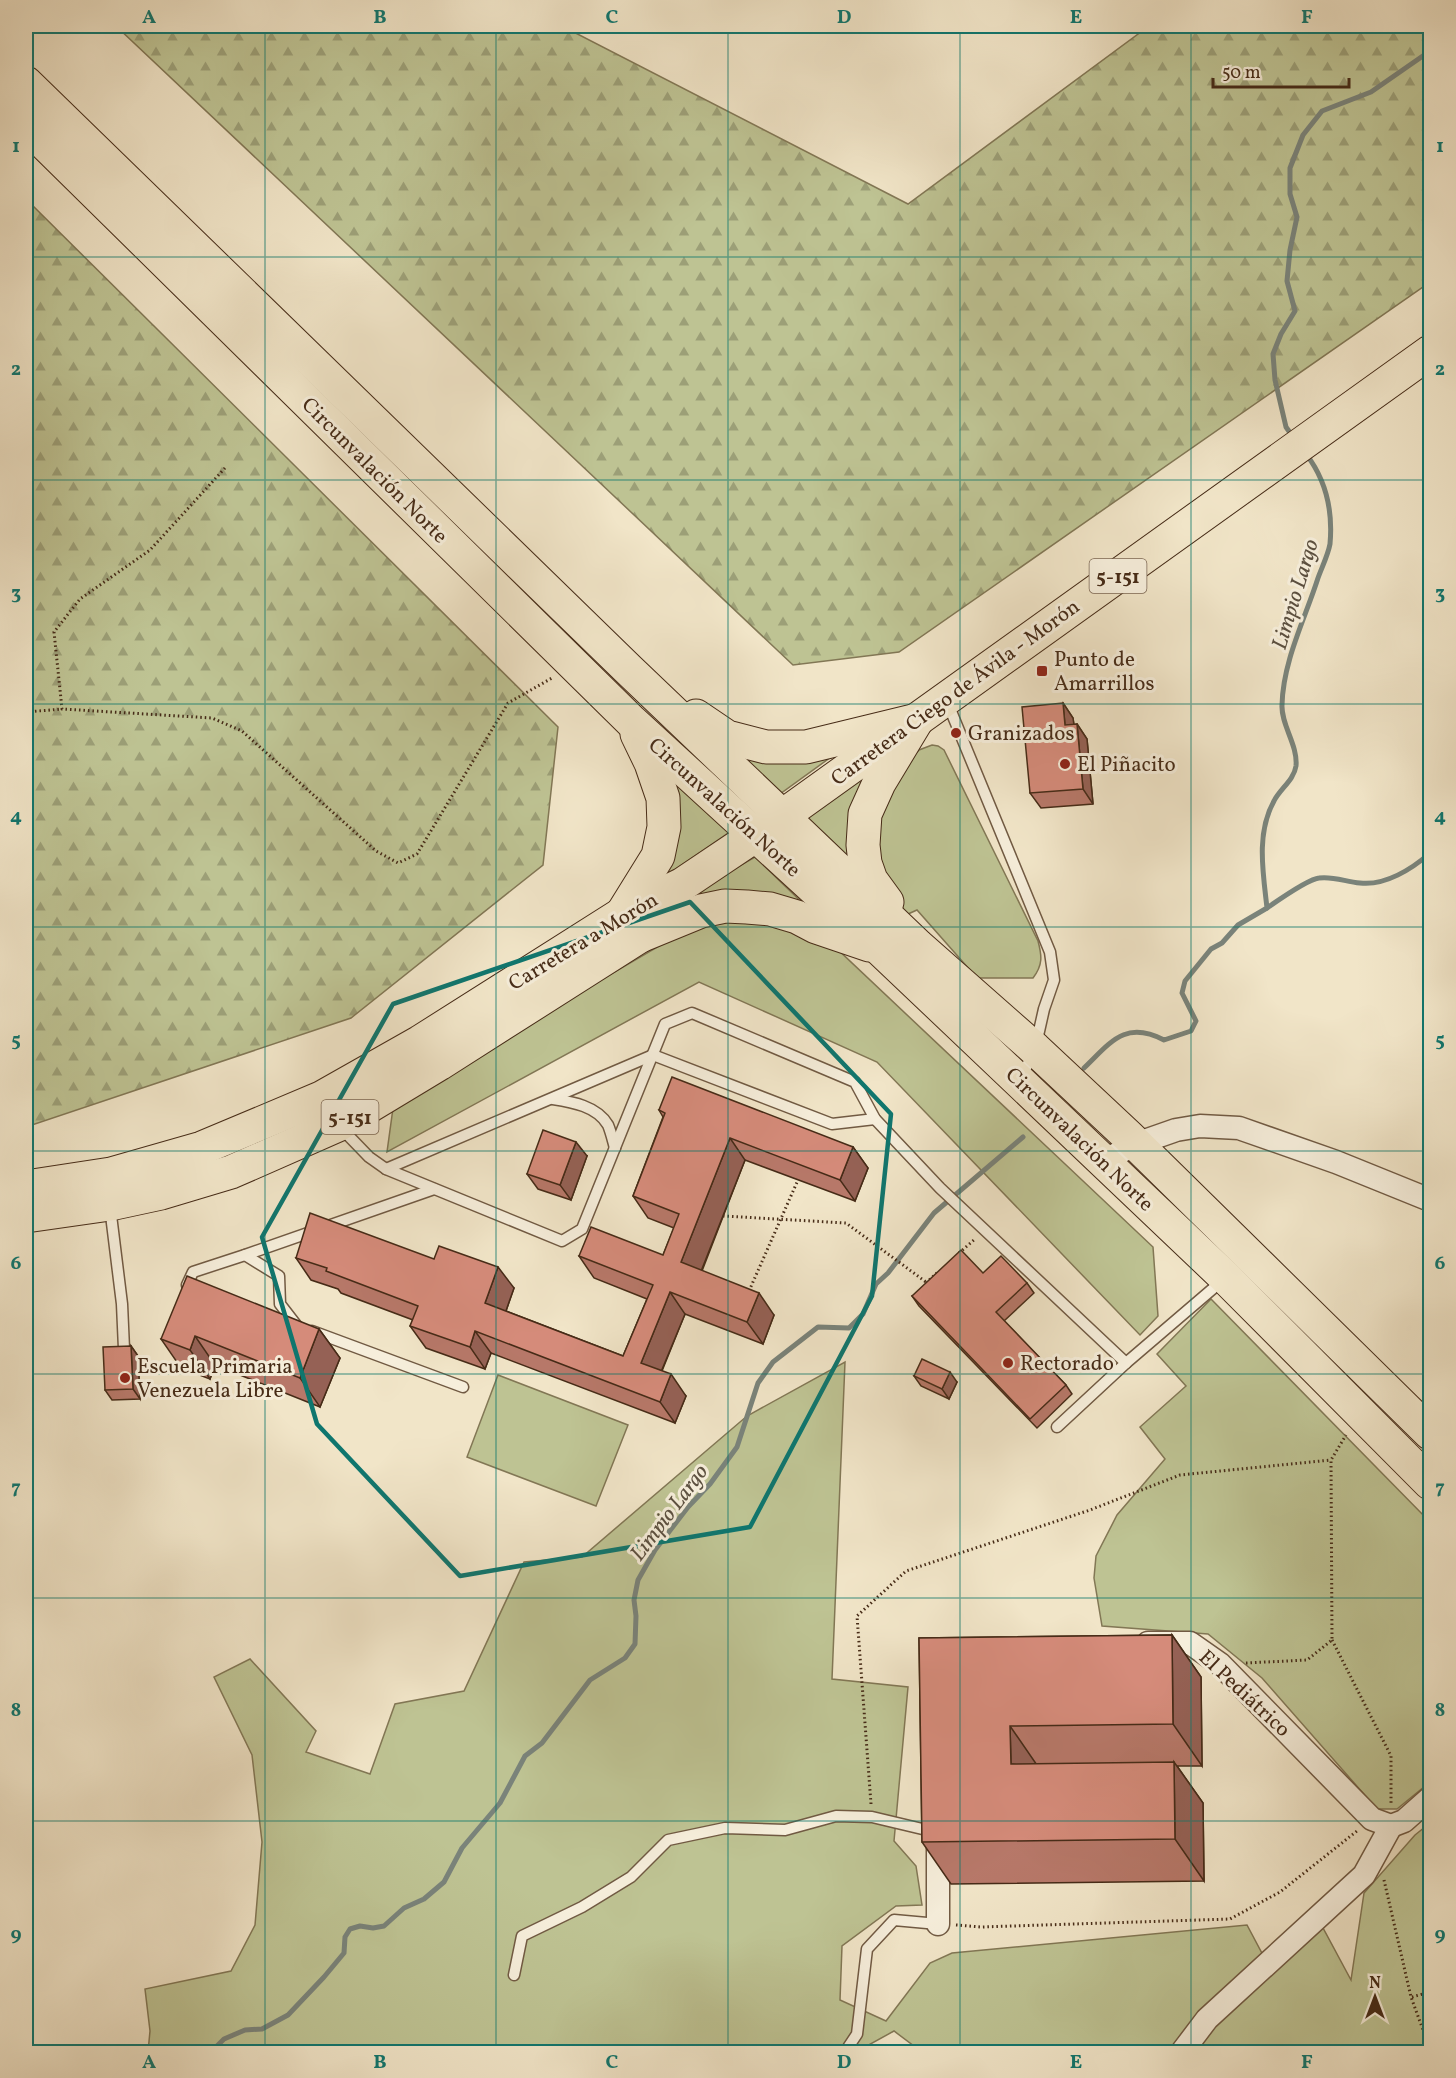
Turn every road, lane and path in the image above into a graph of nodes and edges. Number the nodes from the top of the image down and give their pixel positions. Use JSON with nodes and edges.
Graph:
{"nodes":[{"id":1,"x":26,"y":83,"type":"edge"},
{"id":2,"x":26,"y":125,"type":"edge"},
{"id":3,"x":1431,"y":352,"type":"edge"},
{"id":4,"x":225,"y":468,"type":"dead end"},
{"id":5,"x":574,"y":665,"type":"junction"},
{"id":6,"x":628,"y":669,"type":"junction"},
{"id":7,"x":946,"y":699,"type":"junction"},
{"id":8,"x":62,"y":710,"type":"junction"},
{"id":9,"x":26,"y":712,"type":"edge"},
{"id":10,"x":917,"y":720,"type":"junction"},
{"id":11,"x":631,"y":721,"type":"junction"},
{"id":12,"x":769,"y":826,"type":"junction"},
{"id":13,"x":683,"y":884,"type":"joint"},
{"id":14,"x":631,"y":925,"type":"junction"},
{"id":15,"x":918,"y":946,"type":"junction"},
{"id":16,"x":880,"y":949,"type":"junction"},
{"id":17,"x":1035,"y":1048,"type":"junction"},
{"id":18,"x":653,"y":1055,"type":"junction"},
{"id":19,"x":1019,"y":1081,"type":"junction"},
{"id":20,"x":552,"y":1099,"type":"junction"},
{"id":21,"x":329,"y":1111,"type":"junction"},
{"id":22,"x":875,"y":1119,"type":"junction"},
{"id":23,"x":1136,"y":1144,"type":"junction"},
{"id":24,"x":615,"y":1148,"type":"junction"},
{"id":25,"x":1103,"y":1161,"type":"junction"},
{"id":26,"x":386,"y":1169,"type":"junction"},
{"id":27,"x":798,"y":1180,"type":"edge"},
{"id":28,"x":26,"y":1187,"type":"edge"},
{"id":29,"x":434,"y":1189,"type":"junction"},
{"id":30,"x":1431,"y":1200,"type":"edge"},
{"id":31,"x":110,"y":1204,"type":"junction"},
{"id":32,"x":26,"y":1216,"type":"edge"},
{"id":33,"x":723,"y":1216,"type":"dead end"},
{"id":34,"x":781,"y":1219,"type":"junction"},
{"id":35,"x":984,"y":1230,"type":"junction"},
{"id":36,"x":959,"y":1253,"type":"edge"},
{"id":37,"x":1249,"y":1255,"type":"junction"},
{"id":38,"x":245,"y":1256,"type":"junction"},
{"id":39,"x":943,"y":1268,"type":"edge"},
{"id":40,"x":1226,"y":1278,"type":"junction"},
{"id":41,"x":926,"y":1283,"type":"junction"},
{"id":42,"x":198,"y":1289,"type":"edge"},
{"id":43,"x":936,"y":1290,"type":"edge"},
{"id":44,"x":749,"y":1292,"type":"edge"},
{"id":45,"x":275,"y":1318,"type":"edge"},
{"id":46,"x":297,"y":1326,"type":"junction"},
{"id":47,"x":124,"y":1349,"type":"edge"},
{"id":48,"x":1126,"y":1364,"type":"junction"},
{"id":49,"x":463,"y":1387,"type":"dead end"},
{"id":50,"x":1057,"y":1427,"type":"dead end"},
{"id":51,"x":1431,"y":1433,"type":"edge"},
{"id":52,"x":1431,"y":1483,"type":"edge"},
{"id":53,"x":1332,"y":1640,"type":"junction"},
{"id":54,"x":1132,"y":1644,"type":"edge"},
{"id":55,"x":1220,"y":1664,"type":"junction"},
{"id":56,"x":1431,"y":1798,"type":"edge"},
{"id":57,"x":937,"y":1809,"type":"edge"},
{"id":58,"x":872,"y":1817,"type":"junction"},
{"id":59,"x":1381,"y":1830,"type":"junction"},
{"id":60,"x":938,"y":1832,"type":"junction"},
{"id":61,"x":938,"y":1924,"type":"junction"},
{"id":62,"x":514,"y":1975,"type":"dead end"},
{"id":63,"x":1431,"y":1992,"type":"edge"},
{"id":64,"x":1411,"y":1997,"type":"junction"},
{"id":65,"x":1431,"y":2049,"type":"edge"},
{"id":66,"x":845,"y":2052,"type":"edge"},
{"id":67,"x":1182,"y":2052,"type":"edge"}],
"edges":[{"from":1,"to":6,"type":"main road","name":"Circunvalación Norte"},
{"from":2,"to":5,"type":"main road","name":"Circunvalación Norte"},
{"from":3,"to":7,"type":"main road","name":"Carretera Ciego de Ávila - Morón","number":"5-151"},
{"from":4,"to":8,"type":"path"},
{"from":5,"to":8,"type":"path"},
{"from":5,"to":11,"type":"main road","name":"Circunvalación Norte"},
{"from":6,"to":10,"type":"main road"},
{"from":6,"to":12,"type":"main road","name":"Circunvalación Norte"},
{"from":7,"to":10,"type":"main road","name":"Carretera Ciego de Ávila - Morón","number":"5-151"},
{"from":7,"to":17,"type":"lane"},
{"from":8,"to":9,"type":"path"},
{"from":10,"to":12,"type":"main road","name":"Carretera Ciego de Ávila - Morón","number":"5-151"},
{"from":10,"to":15,"type":"main road"},
{"from":11,"to":12,"type":"main road","name":"Circunvalación Norte"},
{"from":11,"to":14,"type":"main road"},
{"from":12,"to":13,"type":"main road","name":"Carretera Ciego de Ávila - Morón","number":"5-151"},
{"from":12,"to":15,"type":"main road","name":"Circunvalación Norte"},
{"from":12,"to":16,"type":"main road","name":"Circunvalación Norte"},
{"from":13,"to":14,"type":"main road","name":"Carretera a Morón","number":"5-151"},
{"from":14,"to":16,"type":"main road"},
{"from":14,"to":21,"type":"main road","name":"Carretera a Morón","number":"5-151"},
{"from":15,"to":17,"type":"main road","name":"Circunvalación Norte"},
{"from":16,"to":19,"type":"main road","name":"Circunvalación Norte"},
{"from":17,"to":19,"type":"lane"},
{"from":17,"to":23,"type":"main road","name":"Circunvalación Norte"},
{"from":18,"to":20,"type":"lane"},
{"from":18,"to":22,"type":"lane"},
{"from":18,"to":22,"type":"lane"},
{"from":18,"to":24,"type":"lane"},
{"from":19,"to":25,"type":"main road","name":"Circunvalación Norte"},
{"from":20,"to":24,"type":"lane"},
{"from":20,"to":26,"type":"lane"},
{"from":21,"to":26,"type":"lane"},
{"from":21,"to":28,"type":"main road","name":"Carretera a Morón","number":"5-151"},
{"from":21,"to":31,"type":"main road","name":"Carretera a Morón","number":"5-151"},
{"from":22,"to":35,"type":"lane"},
{"from":23,"to":25,"type":"street"},
{"from":23,"to":30,"type":"street"},
{"from":23,"to":37,"type":"main road","name":"Circunvalación Norte"},
{"from":24,"to":29,"type":"lane"},
{"from":25,"to":40,"type":"main road","name":"Circunvalación Norte"},
{"from":26,"to":29,"type":"lane"},
{"from":27,"to":34,"type":"path"},
{"from":29,"to":38,"type":"lane"},
{"from":31,"to":32,"type":"main road","name":"Carretera a Morón","number":"5-151"},
{"from":31,"to":47,"type":"lane"},
{"from":33,"to":34,"type":"path"},
{"from":34,"to":41,"type":"path"},
{"from":34,"to":44,"type":"path"},
{"from":35,"to":36,"type":"path"},
{"from":35,"to":48,"type":"lane"},
{"from":37,"to":40,"type":"main road"},
{"from":37,"to":51,"type":"main road","name":"Circunvalación Norte"},
{"from":38,"to":42,"type":"lane"},
{"from":38,"to":46,"type":"lane"},
{"from":39,"to":41,"type":"path"},
{"from":40,"to":48,"type":"lane"},
{"from":40,"to":52,"type":"main road","name":"Circunvalación Norte"},
{"from":41,"to":43,"type":"path"},
{"from":45,"to":46,"type":"lane"},
{"from":46,"to":49,"type":"lane"},
{"from":48,"to":50,"type":"lane"},
{"from":53,"to":55,"type":"path"},
{"from":53,"to":58,"type":"path"},
{"from":53,"to":59,"type":"path"},
{"from":54,"to":55,"type":"street","name":"El Pediátrico"},
{"from":55,"to":59,"type":"street","name":"El Pediátrico"},
{"from":56,"to":59,"type":"street"},
{"from":57,"to":60,"type":"street"},
{"from":58,"to":60,"type":"lane"},
{"from":58,"to":62,"type":"lane"},
{"from":59,"to":61,"type":"path"},
{"from":59,"to":64,"type":"path"},
{"from":59,"to":67,"type":"street"},
{"from":60,"to":61,"type":"street"},
{"from":61,"to":66,"type":"lane"},
{"from":63,"to":64,"type":"path"},
{"from":64,"to":65,"type":"path"}]}
